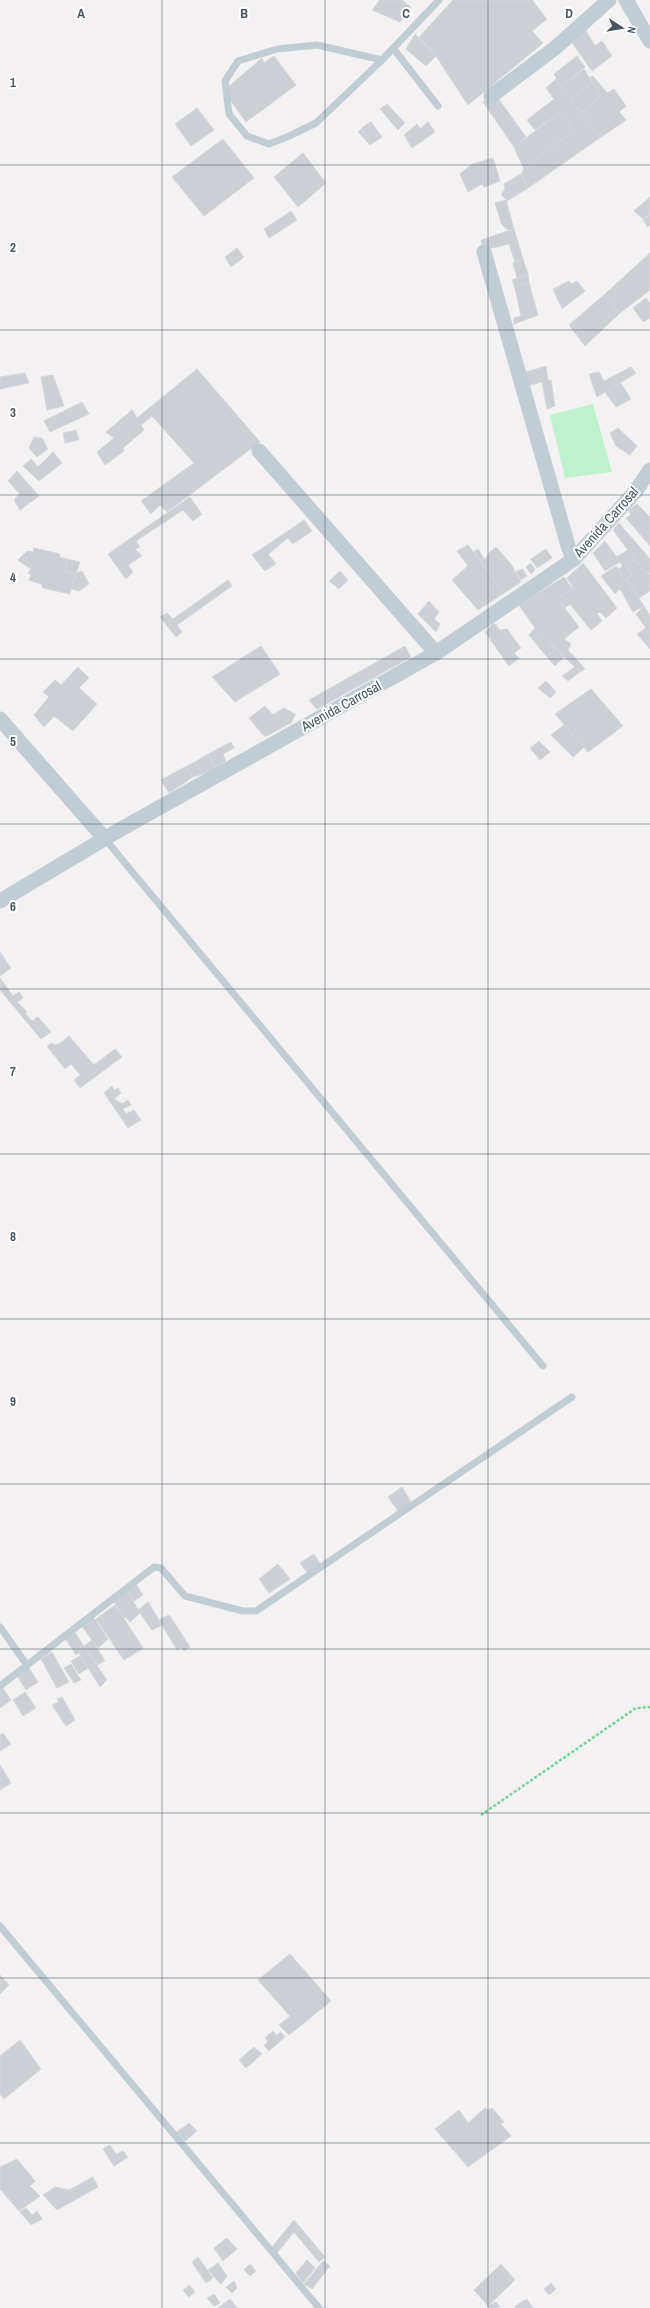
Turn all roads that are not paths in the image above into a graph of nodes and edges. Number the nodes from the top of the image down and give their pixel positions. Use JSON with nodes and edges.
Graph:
{"nodes":[{"id":1,"x":439,"y":0,"type":"edge"},
{"id":2,"x":609,"y":0,"type":"edge"},
{"id":3,"x":626,"y":0,"type":"edge"},
{"id":4,"x":650,"y":41,"type":"edge"},
{"id":5,"x":394,"y":48,"type":"junction"},
{"id":6,"x":382,"y":60,"type":"junction"},
{"id":7,"x":491,"y":96,"type":"dead end"},
{"id":8,"x":438,"y":106,"type":"dead end"},
{"id":9,"x":484,"y":252,"type":"dead end"},
{"id":10,"x":259,"y":451,"type":"dead end"},
{"id":11,"x":650,"y":470,"type":"edge"},
{"id":12,"x":574,"y":559,"type":"junction"},
{"id":13,"x":436,"y":653,"type":"junction"},
{"id":14,"x":0,"y":719,"type":"edge"},
{"id":15,"x":105,"y":839,"type":"junction"},
{"id":16,"x":0,"y":901,"type":"edge"},
{"id":17,"x":543,"y":1366,"type":"dead end"},
{"id":18,"x":572,"y":1397,"type":"dead end"},
{"id":19,"x":0,"y":1627,"type":"edge"},
{"id":20,"x":27,"y":1665,"type":"junction"},
{"id":21,"x":0,"y":1686,"type":"edge"},
{"id":22,"x":0,"y":1926,"type":"edge"},
{"id":23,"x":319,"y":2308,"type":"edge"}],
"edges":[{"from":1,"to":5,"type":"lane"},
{"from":2,"to":7,"type":"street"},
{"from":3,"to":4,"type":"street"},
{"from":5,"to":6,"type":"lane"},
{"from":5,"to":8,"type":"lane"},
{"from":6,"to":6,"type":"lane"},
{"from":9,"to":12,"type":"street"},
{"from":10,"to":13,"type":"street"},
{"from":11,"to":12,"type":"street","name":"Avenida Carrosal"},
{"from":12,"to":13,"type":"street","name":"Avenida Carrosal"},
{"from":13,"to":15,"type":"street","name":"Avenida Carrosal"},
{"from":14,"to":15,"type":"street"},
{"from":15,"to":16,"type":"street","name":"Avenida Carrosal"},
{"from":15,"to":17,"type":"lane"},
{"from":18,"to":20,"type":"lane"},
{"from":19,"to":20,"type":"lane"},
{"from":20,"to":21,"type":"lane"},
{"from":22,"to":23,"type":"lane"}]}
